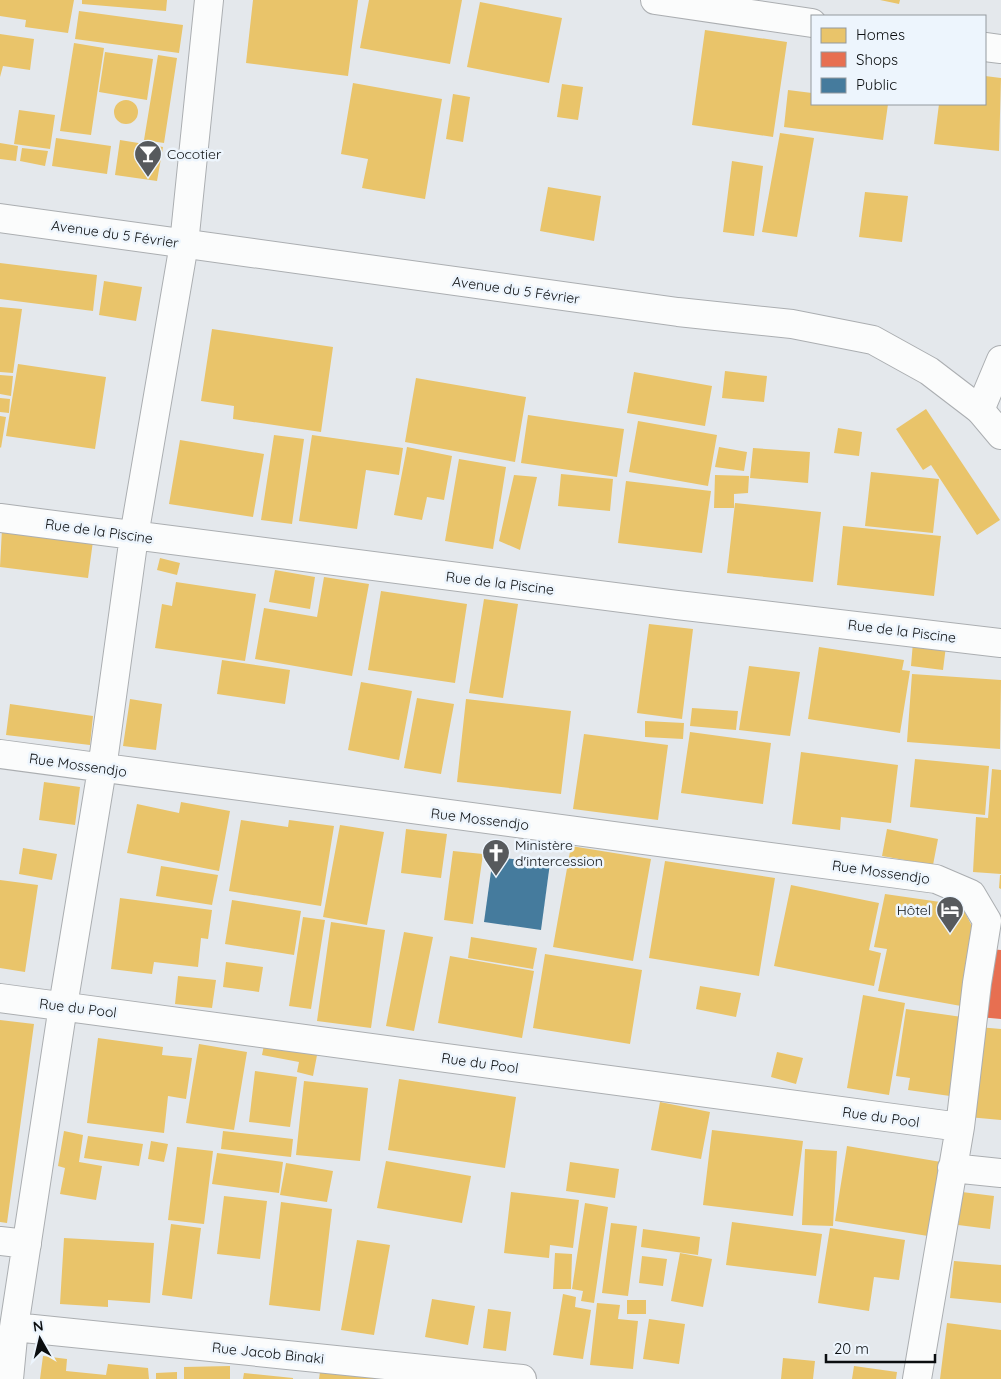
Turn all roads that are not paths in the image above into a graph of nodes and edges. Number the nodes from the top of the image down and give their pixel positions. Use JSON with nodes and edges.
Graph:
{"nodes":[{"id":1,"x":209,"y":0,"type":"edge"},
{"id":2,"x":655,"y":0,"type":"edge"},
{"id":3,"x":811,"y":23,"type":"edge"},
{"id":4,"x":986,"y":47,"type":"edge"},
{"id":5,"x":1001,"y":49,"type":"edge"},
{"id":6,"x":0,"y":218,"type":"edge"},
{"id":7,"x":184,"y":244,"type":"junction"},
{"id":8,"x":1001,"y":360,"type":"edge"},
{"id":9,"x":980,"y":410,"type":"junction"},
{"id":10,"x":1001,"y":435,"type":"edge"},
{"id":11,"x":0,"y":518,"type":"edge"},
{"id":12,"x":134,"y":536,"type":"junction"},
{"id":13,"x":1001,"y":643,"type":"edge"},
{"id":14,"x":0,"y":754,"type":"edge"},
{"id":15,"x":102,"y":769,"type":"junction"},
{"id":16,"x":994,"y":922,"type":"edge"},
{"id":17,"x":0,"y":998,"type":"edge"},
{"id":18,"x":63,"y":1006,"type":"junction"},
{"id":19,"x":960,"y":1127,"type":"junction"},
{"id":20,"x":952,"y":1168,"type":"junction"},
{"id":21,"x":1001,"y":1173,"type":"edge"},
{"id":22,"x":0,"y":1241,"type":"edge"},
{"id":23,"x":27,"y":1244,"type":"junction"},
{"id":24,"x":14,"y":1327,"type":"junction"},
{"id":25,"x":9,"y":1379,"type":"edge"},
{"id":26,"x":522,"y":1379,"type":"edge"},
{"id":27,"x":917,"y":1379,"type":"edge"}],
"edges":[{"from":1,"to":7,"type":"street"},
{"from":2,"to":3,"type":"street"},
{"from":4,"to":5,"type":"street"},
{"from":6,"to":7,"type":"street","name":"Avenue du 5 Février"},
{"from":7,"to":9,"type":"street","name":"Avenue du 5 Février"},
{"from":7,"to":12,"type":"street"},
{"from":8,"to":9,"type":"street"},
{"from":9,"to":10,"type":"street","name":"Avenue du 5 Février"},
{"from":11,"to":12,"type":"street","name":"Rue de la Piscine"},
{"from":12,"to":13,"type":"street","name":"Rue de la Piscine"},
{"from":12,"to":15,"type":"street"},
{"from":14,"to":15,"type":"street","name":"Rue Mossendjo"},
{"from":15,"to":16,"type":"street","name":"Rue Mossendjo"},
{"from":15,"to":18,"type":"street"},
{"from":16,"to":19,"type":"street"},
{"from":17,"to":18,"type":"street","name":"Rue du Pool"},
{"from":18,"to":19,"type":"street","name":"Rue du Pool"},
{"from":18,"to":23,"type":"street"},
{"from":19,"to":20,"type":"street"},
{"from":20,"to":21,"type":"street"},
{"from":20,"to":27,"type":"street"},
{"from":22,"to":23,"type":"street"},
{"from":23,"to":24,"type":"street"},
{"from":24,"to":25,"type":"street"},
{"from":24,"to":26,"type":"street","name":"Rue Jacob Binaki"}]}
